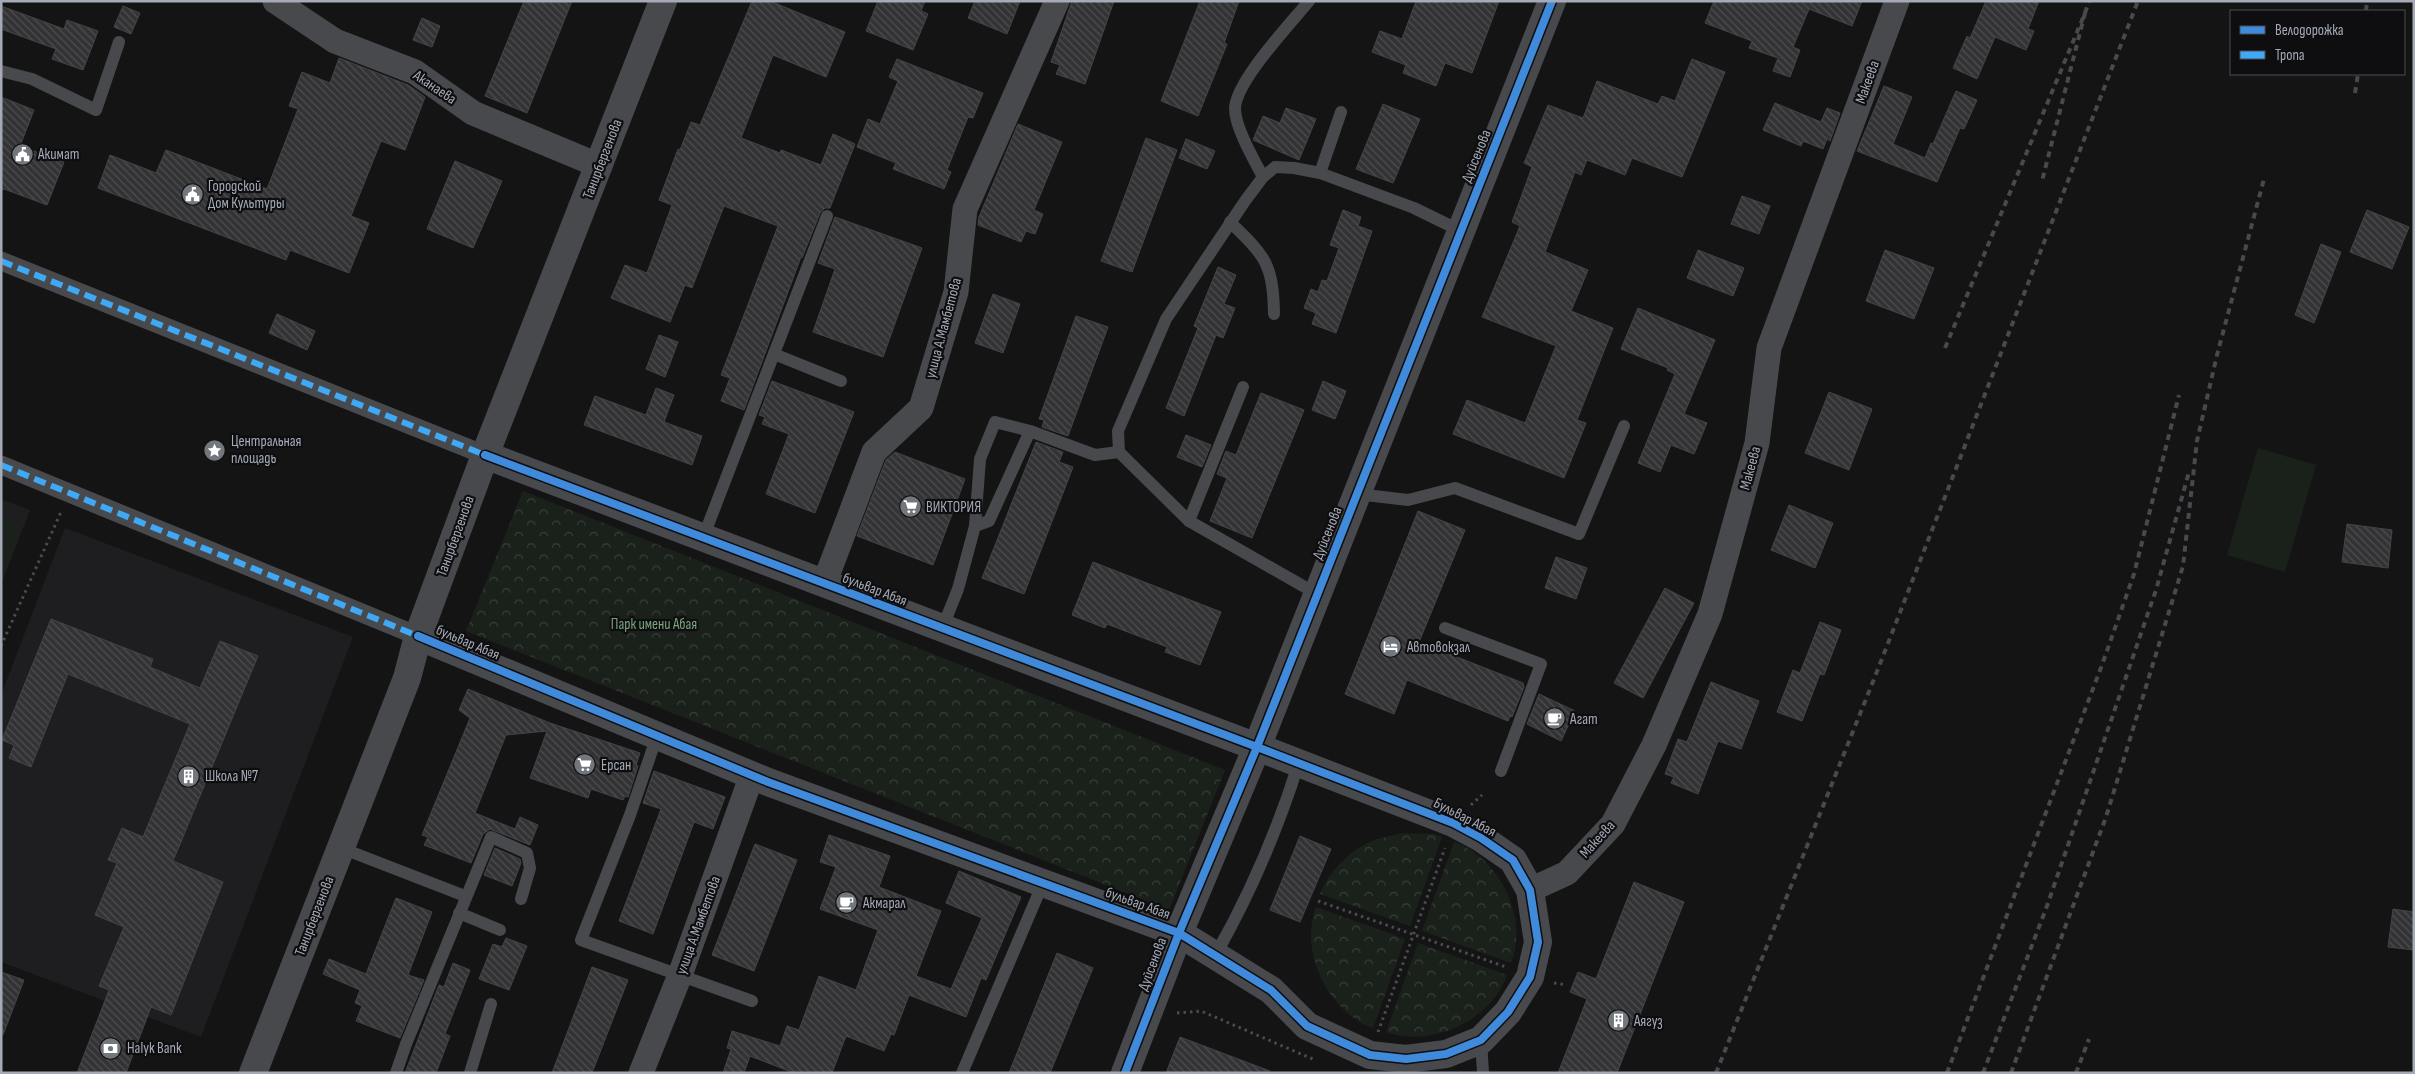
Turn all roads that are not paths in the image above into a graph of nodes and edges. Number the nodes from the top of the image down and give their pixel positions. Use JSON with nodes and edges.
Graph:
{"nodes":[{"id":1,"x":275,"y":1,"type":"edge"},
{"id":2,"x":663,"y":1,"type":"edge"},
{"id":3,"x":1057,"y":1,"type":"edge"},
{"id":4,"x":1309,"y":1,"type":"edge"},
{"id":5,"x":1552,"y":1,"type":"edge"},
{"id":6,"x":1897,"y":1,"type":"edge"},
{"id":7,"x":119,"y":42,"type":"dead end"},
{"id":8,"x":1,"y":71,"type":"edge"},
{"id":9,"x":1341,"y":112,"type":"dead end"},
{"id":10,"x":600,"y":166,"type":"junction"},
{"id":11,"x":1320,"y":173,"type":"junction"},
{"id":12,"x":1263,"y":177,"type":"junction"},
{"id":13,"x":827,"y":216,"type":"dead end"},
{"id":14,"x":1230,"y":222,"type":"junction"},
{"id":15,"x":1461,"y":230,"type":"junction"},
{"id":16,"x":1,"y":261,"type":"edge"},
{"id":17,"x":1274,"y":314,"type":"dead end"},
{"id":18,"x":774,"y":354,"type":"junction"},
{"id":19,"x":841,"y":381,"type":"dead end"},
{"id":20,"x":1243,"y":387,"type":"dead end"},
{"id":21,"x":1624,"y":426,"type":"dead end"},
{"id":22,"x":1030,"y":431,"type":"junction"},
{"id":23,"x":1119,"y":452,"type":"junction"},
{"id":24,"x":485,"y":455,"type":"junction"},
{"id":25,"x":1,"y":465,"type":"edge"},
{"id":26,"x":1357,"y":494,"type":"junction"},
{"id":27,"x":1190,"y":521,"type":"junction"},
{"id":28,"x":975,"y":526,"type":"junction"},
{"id":29,"x":703,"y":538,"type":"junction"},
{"id":30,"x":824,"y":584,"type":"junction"},
{"id":31,"x":1317,"y":594,"type":"junction"},
{"id":32,"x":1445,"y":628,"type":"dead end"},
{"id":33,"x":942,"y":629,"type":"junction"},
{"id":34,"x":418,"y":636,"type":"junction"},
{"id":35,"x":657,"y":736,"type":"junction"},
{"id":36,"x":1257,"y":747,"type":"junction"},
{"id":37,"x":1299,"y":762,"type":"junction"},
{"id":38,"x":1501,"y":771,"type":"dead end"},
{"id":39,"x":752,"y":775,"type":"junction"},
{"id":40,"x":341,"y":848,"type":"junction"},
{"id":41,"x":1043,"y":883,"type":"junction"},
{"id":42,"x":1530,"y":890,"type":"junction"},
{"id":43,"x":465,"y":896,"type":"junction"},
{"id":44,"x":521,"y":899,"type":"dead end"},
{"id":45,"x":459,"y":912,"type":"junction"},
{"id":46,"x":500,"y":930,"type":"dead end"},
{"id":47,"x":1178,"y":933,"type":"junction"},
{"id":48,"x":1216,"y":954,"type":"junction"},
{"id":49,"x":680,"y":975,"type":"junction"},
{"id":50,"x":752,"y":1001,"type":"dead end"},
{"id":51,"x":491,"y":1004,"type":"dead end"},
{"id":52,"x":1481,"y":1040,"type":"junction"},
{"id":53,"x":253,"y":1073,"type":"edge"},
{"id":54,"x":396,"y":1073,"type":"edge"},
{"id":55,"x":470,"y":1073,"type":"edge"},
{"id":56,"x":641,"y":1073,"type":"edge"},
{"id":57,"x":962,"y":1073,"type":"edge"},
{"id":58,"x":1125,"y":1073,"type":"edge"},
{"id":59,"x":1483,"y":1073,"type":"edge"}],
"edges":[{"from":1,"to":10,"type":"street","name":"Аканаева"},
{"from":2,"to":10,"type":"street","name":"Танирбергенова"},
{"from":3,"to":30,"type":"street","name":"улица А.Мамбетова"},
{"from":4,"to":12,"type":"lane"},
{"from":5,"to":15,"type":"street","name":"Дуйсенова"},
{"from":6,"to":42,"type":"street","name":"Макеева"},
{"from":7,"to":8,"type":"lane"},
{"from":9,"to":11,"type":"lane"},
{"from":10,"to":24,"type":"street","name":"Танирбергенова"},
{"from":11,"to":12,"type":"lane"},
{"from":11,"to":15,"type":"lane"},
{"from":12,"to":14,"type":"lane"},
{"from":13,"to":18,"type":"lane"},
{"from":14,"to":17,"type":"lane"},
{"from":14,"to":23,"type":"lane"},
{"from":15,"to":26,"type":"street","name":"Дуйсенова"},
{"from":16,"to":24,"type":"street"},
{"from":18,"to":19,"type":"lane"},
{"from":18,"to":29,"type":"lane"},
{"from":20,"to":27,"type":"lane"},
{"from":21,"to":26,"type":"lane"},
{"from":22,"to":23,"type":"lane"},
{"from":22,"to":28,"type":"lane"},
{"from":22,"to":28,"type":"lane"},
{"from":23,"to":27,"type":"lane"},
{"from":24,"to":29,"type":"street","name":"бульвар Абая"},
{"from":24,"to":34,"type":"street","name":"Танирбергенова"},
{"from":25,"to":34,"type":"street"},
{"from":26,"to":31,"type":"street","name":"Дуйсенова"},
{"from":27,"to":31,"type":"lane"},
{"from":28,"to":33,"type":"lane"},
{"from":29,"to":30,"type":"street","name":"бульвар Абая"},
{"from":30,"to":33,"type":"street","name":"бульвар Абая"},
{"from":31,"to":36,"type":"street","name":"Дуйсенова"},
{"from":32,"to":38,"type":"lane"},
{"from":33,"to":36,"type":"street","name":"бульвар Абая"},
{"from":34,"to":35,"type":"street","name":"бульвар Абая"},
{"from":34,"to":40,"type":"street","name":"Танирбергенова"},
{"from":35,"to":39,"type":"street","name":"бульвар Абая"},
{"from":35,"to":49,"type":"lane"},
{"from":36,"to":37,"type":"street","name":"Бульвар Абая"},
{"from":36,"to":47,"type":"street","name":"Дуйсенова"},
{"from":37,"to":42,"type":"street","name":"Бульвар Абая"},
{"from":37,"to":48,"type":"lane"},
{"from":39,"to":41,"type":"street","name":"бульвар Абая"},
{"from":39,"to":49,"type":"street","name":"улица А.Мамбетова"},
{"from":40,"to":43,"type":"lane"},
{"from":40,"to":53,"type":"street","name":"Танирбергенова"},
{"from":41,"to":47,"type":"street","name":"бульвар Абая"},
{"from":41,"to":57,"type":"lane"},
{"from":42,"to":52,"type":"street","name":"Бульвар Абая"},
{"from":43,"to":44,"type":"lane"},
{"from":43,"to":45,"type":"lane"},
{"from":45,"to":46,"type":"lane"},
{"from":45,"to":54,"type":"lane"},
{"from":47,"to":48,"type":"street","name":"Бульвар Абая"},
{"from":47,"to":58,"type":"street","name":"Дуйсенова"},
{"from":48,"to":52,"type":"street","name":"Бульвар Абая"},
{"from":49,"to":50,"type":"lane"},
{"from":49,"to":56,"type":"street","name":"улица А.Мамбетова"},
{"from":51,"to":55,"type":"lane"},
{"from":52,"to":59,"type":"lane"}]}
